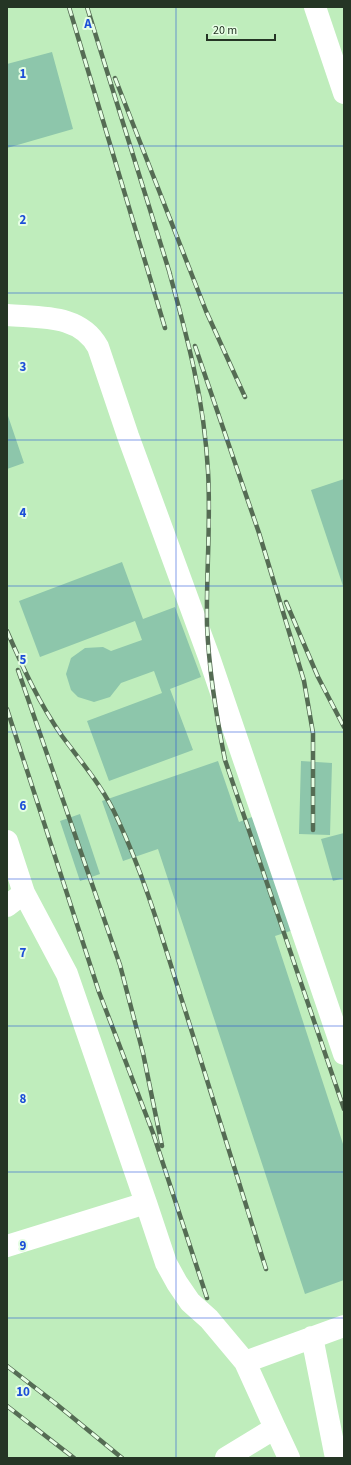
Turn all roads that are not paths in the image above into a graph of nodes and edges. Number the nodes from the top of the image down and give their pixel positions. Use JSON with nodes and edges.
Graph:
{"nodes":[{"id":1,"x":315,"y":7,"type":"edge"},
{"id":2,"x":344,"y":93,"type":"edge"},
{"id":3,"x":7,"y":315,"type":"edge"},
{"id":4,"x":7,"y":841,"type":"edge"},
{"id":5,"x":24,"y":893,"type":"junction"},
{"id":6,"x":7,"y":906,"type":"edge"},
{"id":7,"x":344,"y":1054,"type":"edge"},
{"id":8,"x":146,"y":1203,"type":"junction"},
{"id":9,"x":7,"y":1246,"type":"edge"},
{"id":10,"x":344,"y":1326,"type":"edge"},
{"id":11,"x":312,"y":1337,"type":"junction"},
{"id":12,"x":245,"y":1362,"type":"junction"},
{"id":13,"x":275,"y":1428,"type":"junction"},
{"id":14,"x":226,"y":1458,"type":"edge"},
{"id":15,"x":289,"y":1458,"type":"edge"},
{"id":16,"x":336,"y":1458,"type":"edge"}],
"edges":[{"from":1,"to":2,"type":"lane"},
{"from":3,"to":7,"type":"lane"},
{"from":4,"to":5,"type":"lane"},
{"from":5,"to":6,"type":"lane"},
{"from":5,"to":8,"type":"lane"},
{"from":8,"to":9,"type":"lane"},
{"from":8,"to":12,"type":"lane"},
{"from":10,"to":11,"type":"lane"},
{"from":11,"to":12,"type":"lane"},
{"from":11,"to":16,"type":"lane"},
{"from":12,"to":13,"type":"lane"},
{"from":13,"to":14,"type":"lane"},
{"from":13,"to":15,"type":"lane"}]}
